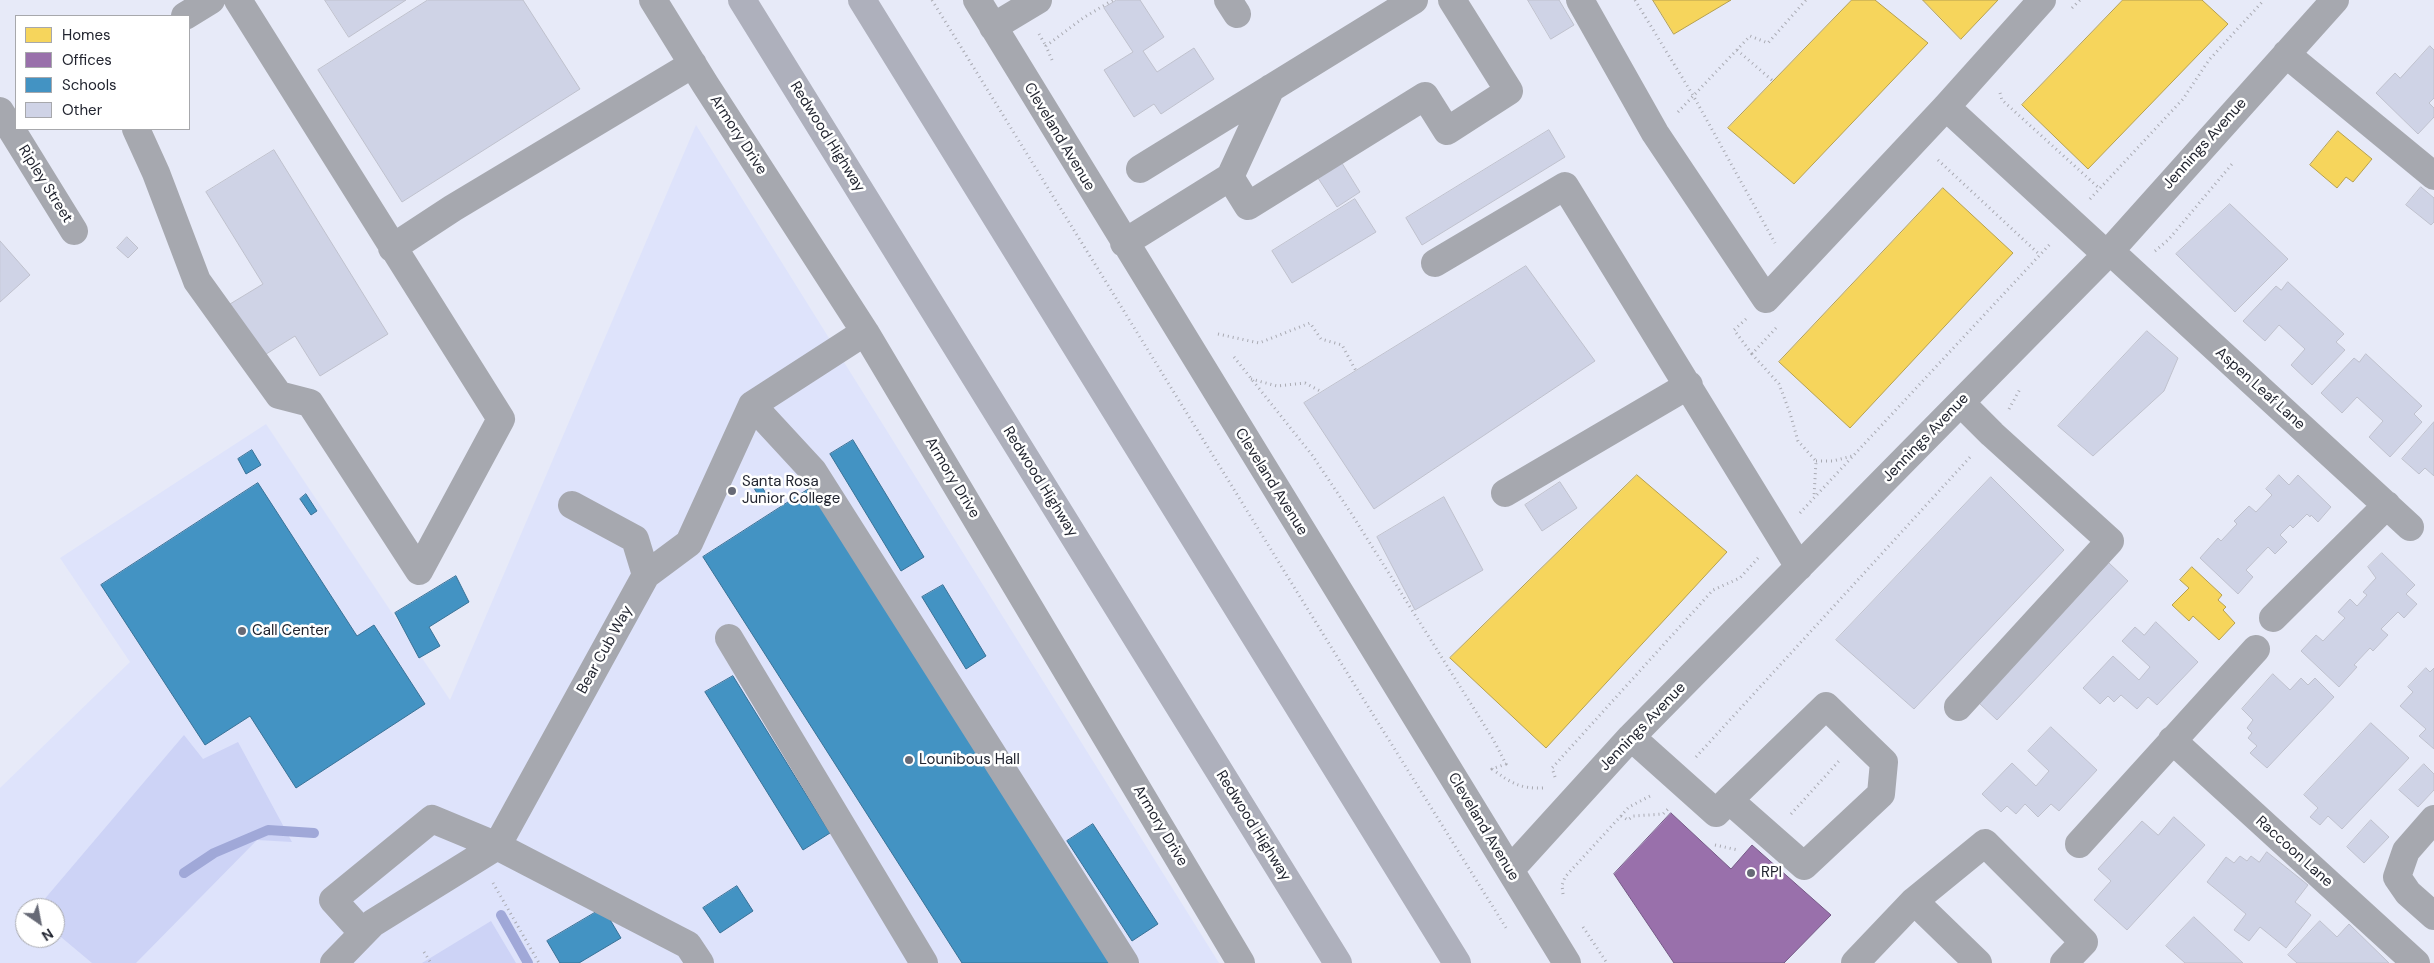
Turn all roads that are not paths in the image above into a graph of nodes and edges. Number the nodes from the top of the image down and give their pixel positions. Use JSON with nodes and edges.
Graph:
{"nodes":[{"id":1,"x":211,"y":0,"type":"edge"},
{"id":2,"x":238,"y":0,"type":"edge"},
{"id":3,"x":653,"y":0,"type":"edge"},
{"id":4,"x":742,"y":0,"type":"edge"},
{"id":5,"x":862,"y":0,"type":"edge"},
{"id":6,"x":977,"y":0,"type":"edge"},
{"id":7,"x":1038,"y":0,"type":"edge"},
{"id":8,"x":1414,"y":0,"type":"edge"},
{"id":9,"x":1452,"y":0,"type":"edge"},
{"id":10,"x":1580,"y":0,"type":"edge"},
{"id":11,"x":2042,"y":0,"type":"edge"},
{"id":12,"x":2335,"y":0,"type":"edge"},
{"id":13,"x":187,"y":15,"type":"edge"},
{"id":14,"x":994,"y":27,"type":"junction"},
{"id":15,"x":2286,"y":54,"type":"junction"},
{"id":16,"x":692,"y":64,"type":"junction"},
{"id":17,"x":1271,"y":88,"type":"junction"},
{"id":18,"x":1946,"y":107,"type":"junction"},
{"id":19,"x":0,"y":111,"type":"edge"},
{"id":20,"x":136,"y":130,"type":"edge"},
{"id":21,"x":1140,"y":169,"type":"dead end"},
{"id":22,"x":2434,"y":176,"type":"edge"},
{"id":23,"x":1230,"y":177,"type":"junction"},
{"id":24,"x":74,"y":231,"type":"dead end"},
{"id":25,"x":1124,"y":243,"type":"junction"},
{"id":26,"x":392,"y":248,"type":"junction"},
{"id":27,"x":2108,"y":252,"type":"junction"},
{"id":28,"x":1434,"y":263,"type":"dead end"},
{"id":29,"x":865,"y":332,"type":"junction"},
{"id":30,"x":1689,"y":385,"type":"junction"},
{"id":31,"x":1961,"y":403,"type":"junction"},
{"id":32,"x":752,"y":405,"type":"junction"},
{"id":33,"x":1505,"y":494,"type":"dead end"},
{"id":34,"x":572,"y":505,"type":"dead end"},
{"id":35,"x":2387,"y":505,"type":"junction"},
{"id":36,"x":2410,"y":526,"type":"dead end"},
{"id":37,"x":1799,"y":567,"type":"junction"},
{"id":38,"x":646,"y":575,"type":"junction"},
{"id":39,"x":2273,"y":618,"type":"dead end"},
{"id":40,"x":729,"y":638,"type":"dead end"},
{"id":41,"x":2256,"y":649,"type":"dead end"},
{"id":42,"x":1958,"y":707,"type":"dead end"},
{"id":43,"x":1632,"y":737,"type":"junction"},
{"id":44,"x":2172,"y":740,"type":"junction"},
{"id":45,"x":1729,"y":800,"type":"junction"},
{"id":46,"x":2434,"y":818,"type":"edge"},
{"id":47,"x":2079,"y":844,"type":"dead end"},
{"id":48,"x":497,"y":846,"type":"junction"},
{"id":49,"x":1510,"y":870,"type":"junction"},
{"id":50,"x":1914,"y":901,"type":"junction"},
{"id":51,"x":2434,"y":916,"type":"edge"},
{"id":52,"x":364,"y":932,"type":"junction"},
{"id":53,"x":334,"y":963,"type":"edge"},
{"id":54,"x":700,"y":963,"type":"edge"},
{"id":55,"x":924,"y":963,"type":"edge"},
{"id":56,"x":1125,"y":963,"type":"edge"},
{"id":57,"x":1241,"y":963,"type":"edge"},
{"id":58,"x":1338,"y":963,"type":"edge"},
{"id":59,"x":1457,"y":963,"type":"edge"},
{"id":60,"x":1567,"y":963,"type":"edge"},
{"id":61,"x":1855,"y":963,"type":"edge"},
{"id":62,"x":1978,"y":963,"type":"edge"},
{"id":63,"x":2064,"y":963,"type":"edge"},
{"id":64,"x":2416,"y":963,"type":"edge"}],
"edges":[{"from":1,"to":13,"type":"street"},
{"from":2,"to":26,"type":"street"},
{"from":3,"to":16,"type":"street","name":"Armory Drive"},
{"from":4,"to":58,"type":"highway","name":"Redwood Highway"},
{"from":5,"to":59,"type":"highway"},
{"from":6,"to":14,"type":"street","name":"Cleveland Avenue"},
{"from":7,"to":14,"type":"street"},
{"from":8,"to":17,"type":"street"},
{"from":9,"to":23,"type":"street"},
{"from":10,"to":18,"type":"street"},
{"from":11,"to":18,"type":"street"},
{"from":12,"to":15,"type":"street","name":"Jennings Avenue"},
{"from":14,"to":25,"type":"street","name":"Cleveland Avenue"},
{"from":15,"to":22,"type":"street"},
{"from":15,"to":27,"type":"street","name":"Jennings Avenue"},
{"from":16,"to":26,"type":"street"},
{"from":16,"to":29,"type":"street","name":"Armory Drive"},
{"from":17,"to":21,"type":"street"},
{"from":17,"to":23,"type":"street"},
{"from":18,"to":27,"type":"street","name":"Aspen Leaf Lane"},
{"from":19,"to":24,"type":"street","name":"Ripley Street"},
{"from":20,"to":26,"type":"street"},
{"from":23,"to":25,"type":"street"},
{"from":25,"to":49,"type":"street","name":"Cleveland Avenue"},
{"from":27,"to":31,"type":"street","name":"Jennings Avenue"},
{"from":27,"to":35,"type":"street","name":"Aspen Leaf Lane"},
{"from":28,"to":30,"type":"street"},
{"from":29,"to":32,"type":"street"},
{"from":29,"to":57,"type":"street","name":"Armory Drive"},
{"from":30,"to":33,"type":"street"},
{"from":30,"to":37,"type":"street"},
{"from":31,"to":37,"type":"street","name":"Jennings Avenue"},
{"from":31,"to":42,"type":"street"},
{"from":32,"to":38,"type":"street","name":"Bear Cub Way"},
{"from":32,"to":56,"type":"street"},
{"from":34,"to":38,"type":"street"},
{"from":35,"to":36,"type":"street","name":"Aspen Leaf Lane"},
{"from":35,"to":39,"type":"street"},
{"from":37,"to":43,"type":"street","name":"Jennings Avenue"},
{"from":38,"to":48,"type":"street","name":"Bear Cub Way"},
{"from":40,"to":55,"type":"street"},
{"from":41,"to":44,"type":"street"},
{"from":43,"to":45,"type":"street"},
{"from":43,"to":49,"type":"street","name":"Jennings Avenue"},
{"from":44,"to":47,"type":"street"},
{"from":44,"to":64,"type":"street","name":"Raccoon Lane"},
{"from":45,"to":45,"type":"street"},
{"from":46,"to":51,"type":"street"},
{"from":48,"to":52,"type":"street","name":"Bear Cub Way"},
{"from":48,"to":52,"type":"street"},
{"from":48,"to":54,"type":"street"},
{"from":49,"to":60,"type":"street","name":"Cleveland Avenue"},
{"from":50,"to":61,"type":"street"},
{"from":50,"to":62,"type":"street"},
{"from":50,"to":63,"type":"street"},
{"from":52,"to":53,"type":"street","name":"Bear Cub Way"}]}
